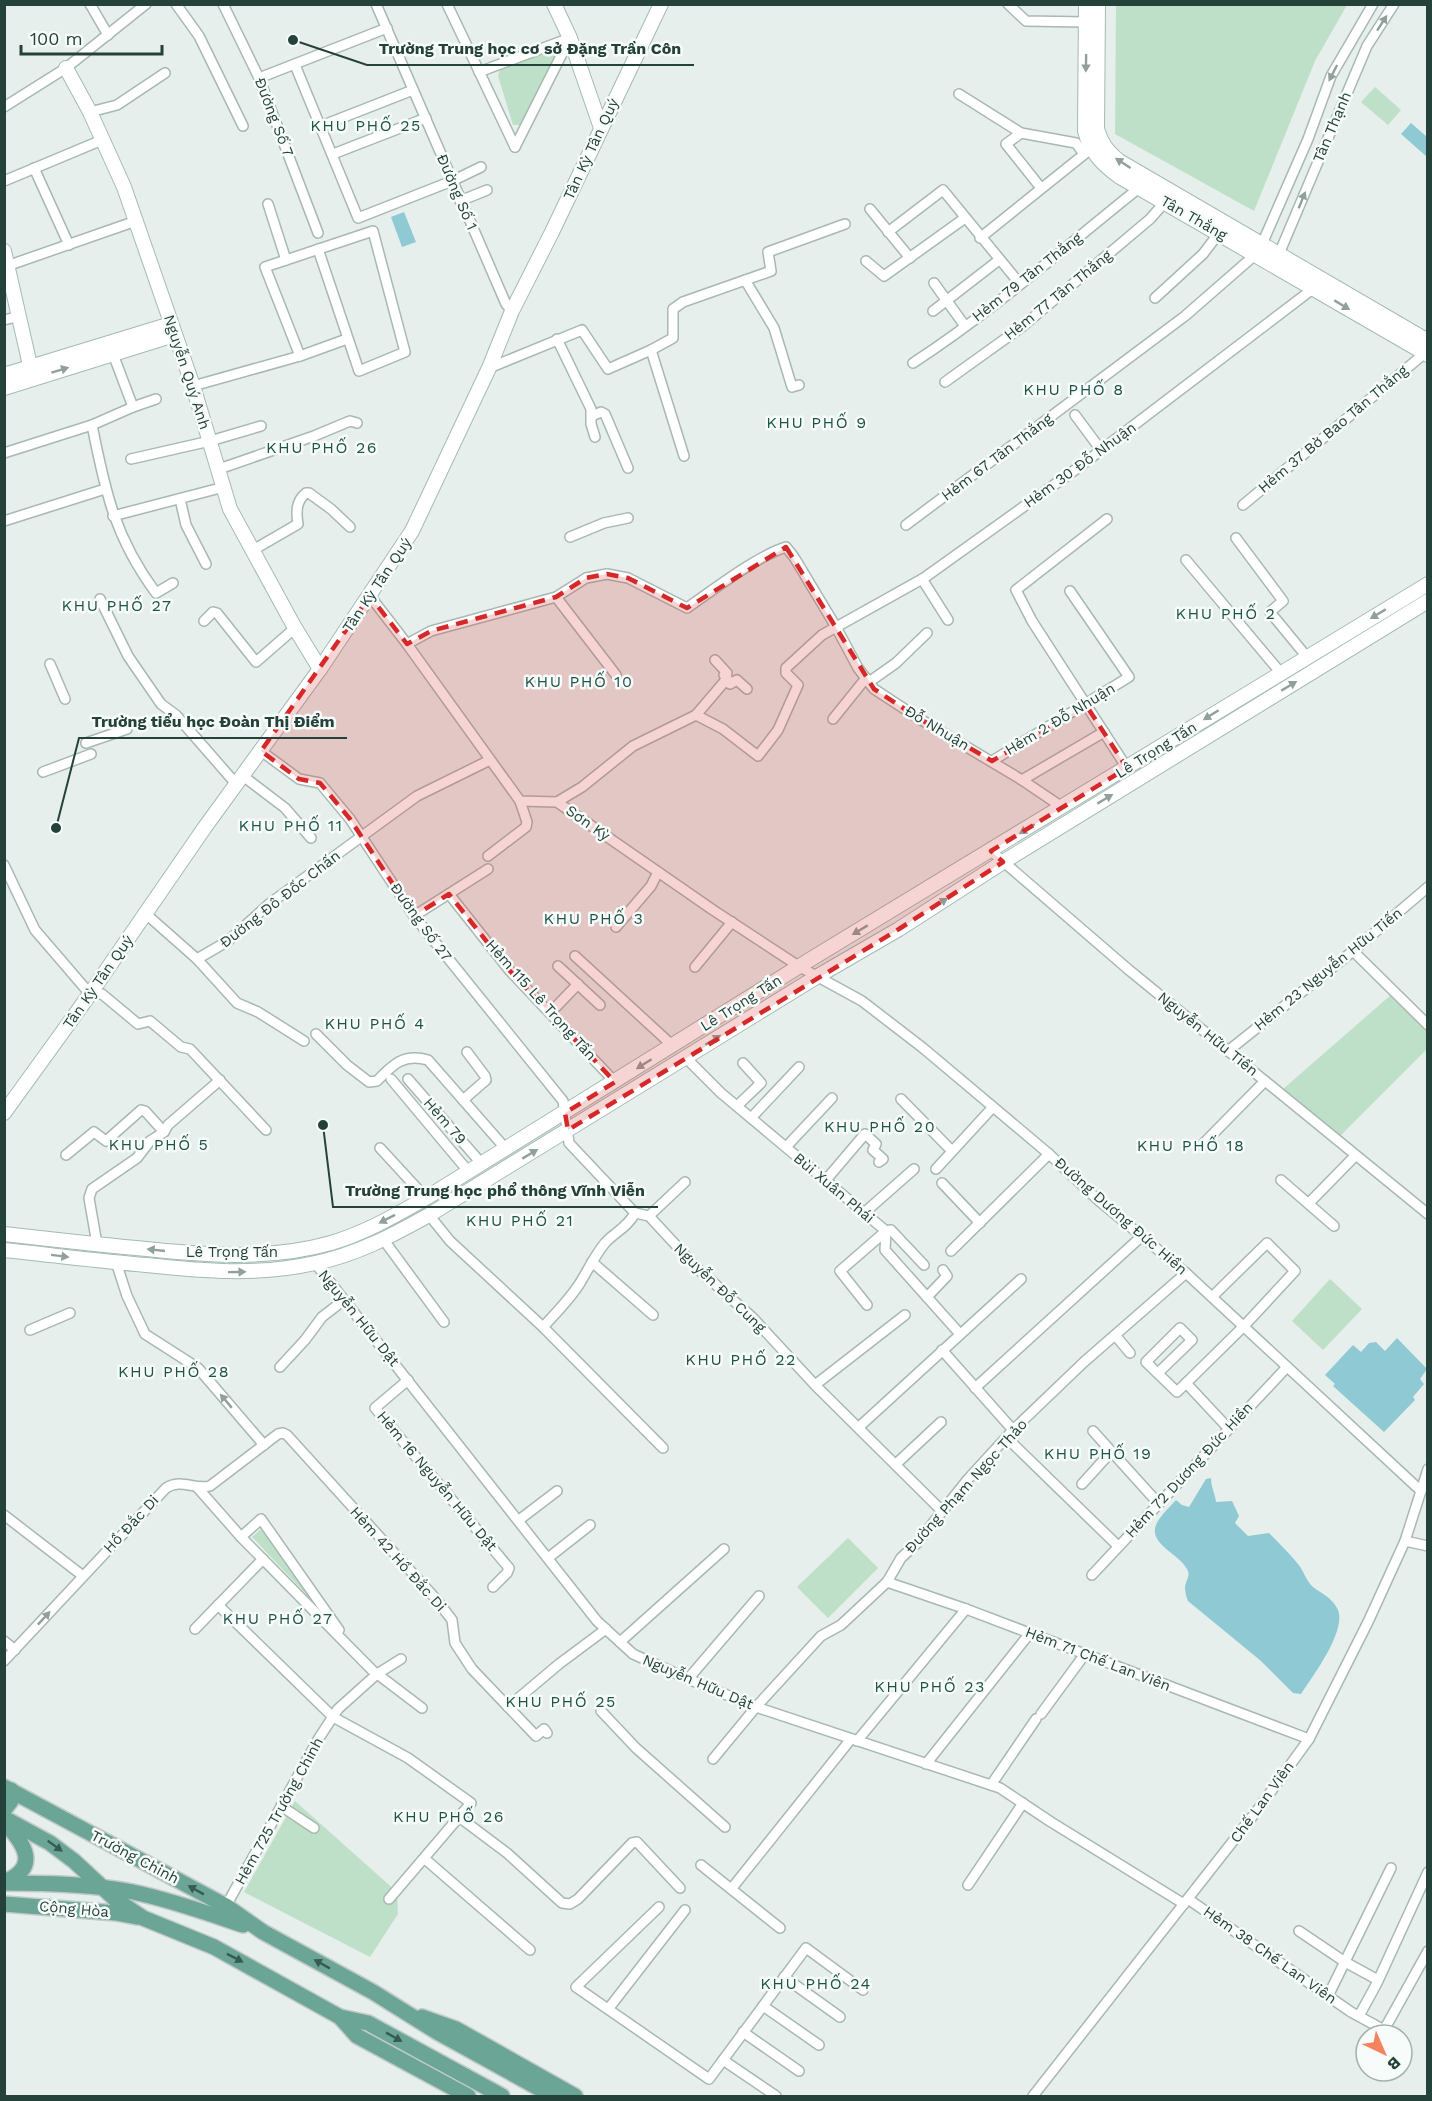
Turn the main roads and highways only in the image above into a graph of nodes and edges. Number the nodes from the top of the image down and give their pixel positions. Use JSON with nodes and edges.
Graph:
{"nodes":[{"id":1,"x":554,"y":4,"type":"edge"},
{"id":2,"x":661,"y":4,"type":"edge"},
{"id":3,"x":1086,"y":4,"type":"edge"},
{"id":4,"x":1098,"y":4,"type":"edge"},
{"id":5,"x":66,"y":68,"type":"road end"},
{"id":6,"x":601,"y":128,"type":"junction"},
{"id":7,"x":1092,"y":147,"type":"junction"},
{"id":8,"x":1142,"y":182,"type":"junction"},
{"id":9,"x":1259,"y":249,"type":"junction"},
{"id":10,"x":4,"y":251,"type":"edge"},
{"id":11,"x":1277,"y":259,"type":"junction"},
{"id":12,"x":6,"y":267,"type":"edge"},
{"id":13,"x":173,"y":329,"type":"junction"},
{"id":14,"x":1427,"y":350,"type":"edge"},
{"id":15,"x":32,"y":373,"type":"junction"},
{"id":16,"x":4,"y":375,"type":"edge"},
{"id":17,"x":4,"y":388,"type":"edge"},
{"id":18,"x":1428,"y":584,"type":"edge"},
{"id":19,"x":1428,"y":601,"type":"edge"},
{"id":20,"x":320,"y":669,"type":"junction"},
{"id":21,"x":4,"y":1113,"type":"edge"},
{"id":22,"x":4,"y":1234,"type":"edge"},
{"id":23,"x":4,"y":1250,"type":"edge"},
{"id":24,"x":8,"y":1789,"type":"edge"},
{"id":25,"x":4,"y":1810,"type":"edge"},
{"id":26,"x":4,"y":1818,"type":"edge"},
{"id":27,"x":4,"y":1822,"type":"edge"},
{"id":28,"x":4,"y":1883,"type":"edge"},
{"id":29,"x":103,"y":1888,"type":"junction"},
{"id":30,"x":149,"y":1896,"type":"junction"},
{"id":31,"x":4,"y":1904,"type":"edge"},
{"id":32,"x":102,"y":1912,"type":"junction"},
{"id":33,"x":143,"y":1918,"type":"junction"},
{"id":34,"x":263,"y":1932,"type":"junction"},
{"id":35,"x":408,"y":2014,"type":"junction"},
{"id":36,"x":340,"y":2017,"type":"junction"},
{"id":37,"x":468,"y":2097,"type":"edge"},
{"id":38,"x":502,"y":2097,"type":"edge"},
{"id":39,"x":553,"y":2097,"type":"edge"},
{"id":40,"x":575,"y":2097,"type":"edge"}],
"edges":[{"from":1,"to":6,"type":"main road"},
{"from":2,"to":6,"type":"main road","name":"Tân Kỳ Tân Quý"},
{"from":3,"to":7,"type":"main road","one_way":true},
{"from":4,"to":7,"type":"main road"},
{"from":5,"to":13,"type":"main road","name":"Nguyễn Quý Anh"},
{"from":6,"to":20,"type":"main road","name":"Tân Kỳ Tân Quý"},
{"from":7,"to":8,"type":"main road","name":"Tân Thắng"},
{"from":8,"to":9,"type":"main road","name":"Tân Thắng"},
{"from":8,"to":9,"type":"main road","name":"Tân Thắng"},
{"from":9,"to":11,"type":"main road","name":"Tân Thắng"},
{"from":10,"to":12,"type":"main road"},
{"from":11,"to":14,"type":"main road","name":"Tân Thắng"},
{"from":11,"to":14,"type":"main road","name":"Tân Thắng","one_way":true},
{"from":12,"to":15,"type":"main road"},
{"from":13,"to":15,"type":"main road"},
{"from":15,"to":13,"type":"main road","one_way":true},
{"from":13,"to":20,"type":"main road","name":"Nguyễn Quý Anh"},
{"from":15,"to":16,"type":"main road"},
{"from":15,"to":17,"type":"main road"},
{"from":18,"to":22,"type":"main road","name":"Lê Trọng Tấn","one_way":true},
{"from":23,"to":19,"type":"main road","name":"Lê Trọng Tấn","one_way":true},
{"from":20,"to":21,"type":"main road","name":"Tân Kỳ Tân Quý"},
{"from":24,"to":25,"type":"main road"},
{"from":34,"to":24,"type":"main road","name":"Trường Chinh","one_way":true},
{"from":26,"to":29,"type":"main road","one_way":true},
{"from":27,"to":28,"type":"main road"},
{"from":28,"to":29,"type":"main road","name":"Cộng Hòa"},
{"from":29,"to":30,"type":"main road","name":"Trường Chinh"},
{"from":29,"to":32,"type":"main road"},
{"from":29,"to":33,"type":"main road"},
{"from":30,"to":33,"type":"main road"},
{"from":30,"to":34,"type":"main road","name":"Trường Chinh"},
{"from":31,"to":32,"type":"main road","name":"Cộng Hòa"},
{"from":32,"to":33,"type":"main road","name":"Cộng Hòa"},
{"from":33,"to":36,"type":"main road","one_way":true},
{"from":35,"to":34,"type":"main road","name":"Trường Chinh","one_way":true},
{"from":35,"to":39,"type":"main road","name":"Trường Chinh"},
{"from":35,"to":40,"type":"main road","name":"Trường Chinh"},
{"from":36,"to":37,"type":"main road"},
{"from":36,"to":38,"type":"main road","one_way":true}]}
